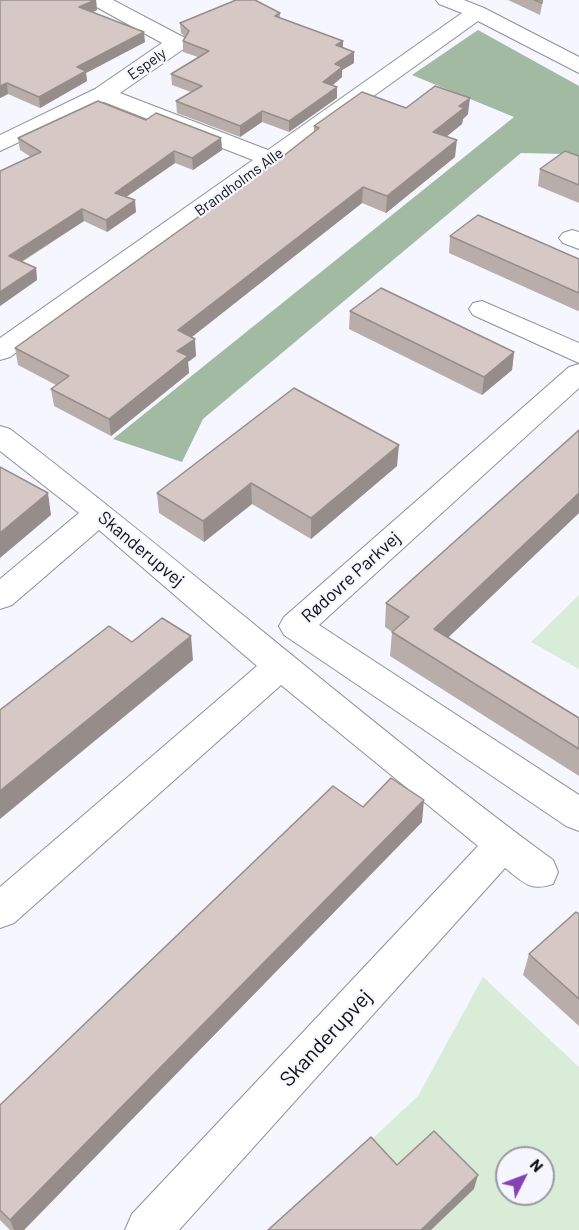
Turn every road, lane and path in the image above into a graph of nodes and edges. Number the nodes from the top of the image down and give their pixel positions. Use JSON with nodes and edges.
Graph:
{"nodes":[{"id":1,"x":98,"y":0,"type":"edge"},
{"id":2,"x":446,"y":0,"type":"edge"},
{"id":3,"x":477,"y":12,"type":"junction"},
{"id":4,"x":579,"y":66,"type":"edge"},
{"id":5,"x":103,"y":94,"type":"junction"},
{"id":6,"x":6,"y":137,"type":"edge"},
{"id":7,"x":271,"y":159,"type":"junction"},
{"id":8,"x":482,"y":309,"type":"dead end"},
{"id":9,"x":0,"y":351,"type":"edge"},
{"id":10,"x":579,"y":354,"type":"edge"},
{"id":11,"x":579,"y":373,"type":"edge"},
{"id":12,"x":0,"y":436,"type":"edge"},
{"id":13,"x":99,"y":513,"type":"junction"},
{"id":14,"x":0,"y":597,"type":"edge"},
{"id":15,"x":280,"y":666,"type":"junction"},
{"id":16,"x":579,"y":815,"type":"edge"},
{"id":17,"x":503,"y":845,"type":"junction"},
{"id":18,"x":540,"y":872,"type":"dead end"},
{"id":19,"x":0,"y":910,"type":"edge"},
{"id":20,"x":148,"y":1230,"type":"edge"}],
"edges":[{"from":1,"to":5,"type":"street","name":"Espely"},
{"from":2,"to":3,"type":"street"},
{"from":3,"to":4,"type":"street"},
{"from":3,"to":7,"type":"street","name":"Brandholms Alle"},
{"from":5,"to":6,"type":"street","name":"Espely"},
{"from":5,"to":7,"type":"street","name":"Espely"},
{"from":7,"to":9,"type":"street","name":"Brandholms Alle"},
{"from":8,"to":10,"type":"street"},
{"from":11,"to":16,"type":"street","name":"Rødovre Parkvej"},
{"from":12,"to":13,"type":"street","name":"Skanderupvej"},
{"from":13,"to":14,"type":"street"},
{"from":13,"to":15,"type":"street","name":"Skanderupvej"},
{"from":15,"to":17,"type":"street","name":"Skanderupvej"},
{"from":15,"to":19,"type":"street"},
{"from":17,"to":18,"type":"street","name":"Skanderupvej"},
{"from":17,"to":20,"type":"street","name":"Skanderupvej"}]}
